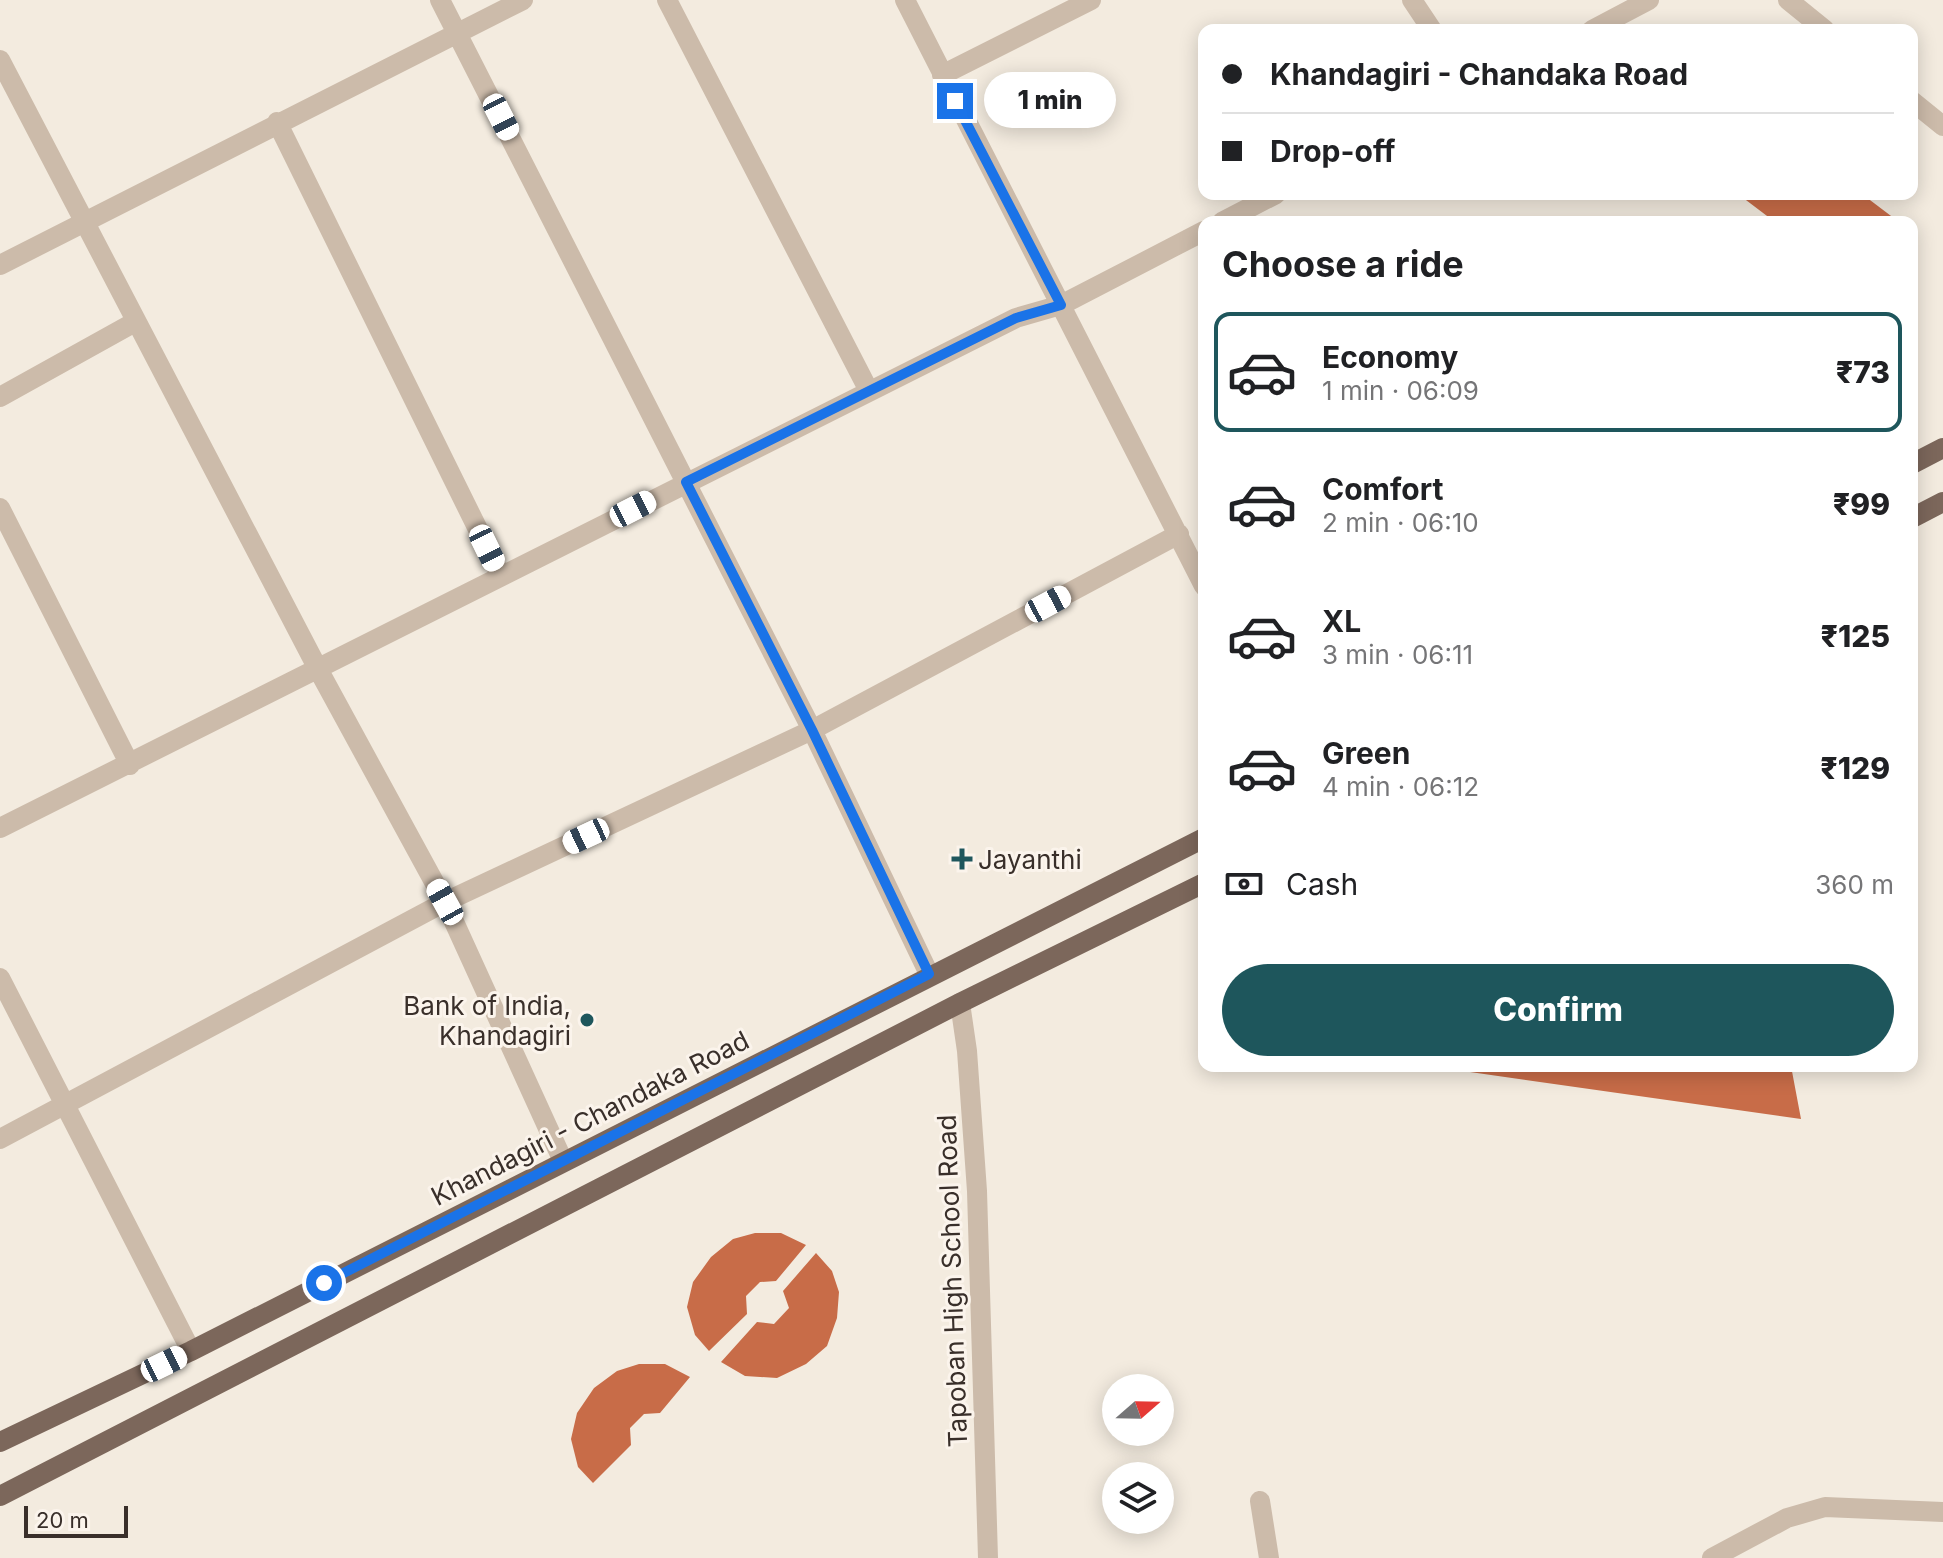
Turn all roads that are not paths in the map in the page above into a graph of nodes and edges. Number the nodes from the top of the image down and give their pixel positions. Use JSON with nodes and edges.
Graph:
{"nodes":[{"id":1,"x":440,"y":0,"type":"edge"},
{"id":2,"x":523,"y":0,"type":"edge"},
{"id":3,"x":667,"y":0,"type":"edge"},
{"id":4,"x":905,"y":0,"type":"edge"},
{"id":5,"x":1091,"y":0,"type":"edge"},
{"id":6,"x":1412,"y":0,"type":"edge"},
{"id":7,"x":1649,"y":0,"type":"edge"},
{"id":8,"x":1788,"y":0,"type":"edge"},
{"id":9,"x":1428,"y":24,"type":"edge"},
{"id":10,"x":1603,"y":24,"type":"edge"},
{"id":11,"x":1818,"y":24,"type":"edge"},
{"id":12,"x":458,"y":33,"type":"junction"},
{"id":13,"x":0,"y":60,"type":"edge"},
{"id":14,"x":942,"y":75,"type":"junction"},
{"id":15,"x":1918,"y":106,"type":"edge"},
{"id":16,"x":277,"y":122,"type":"junction"},
{"id":17,"x":1943,"y":126,"type":"edge"},
{"id":18,"x":1264,"y":200,"type":"edge"},
{"id":19,"x":1234,"y":216,"type":"edge"},
{"id":20,"x":84,"y":223,"type":"junction"},
{"id":21,"x":1198,"y":234,"type":"edge"},
{"id":22,"x":0,"y":265,"type":"edge"},
{"id":23,"x":1061,"y":305,"type":"junction"},
{"id":24,"x":135,"y":322,"type":"junction"},
{"id":25,"x":869,"y":391,"type":"junction"},
{"id":26,"x":0,"y":397,"type":"edge"},
{"id":27,"x":1943,"y":448,"type":"edge"},
{"id":28,"x":1918,"y":461,"type":"edge"},
{"id":29,"x":686,"y":482,"type":"junction"},
{"id":30,"x":1943,"y":502,"type":"edge"},
{"id":31,"x":0,"y":508,"type":"edge"},
{"id":32,"x":1918,"y":515,"type":"edge"},
{"id":33,"x":1179,"y":534,"type":"junction"},
{"id":34,"x":1198,"y":574,"type":"edge"},
{"id":35,"x":501,"y":576,"type":"junction"},
{"id":36,"x":318,"y":669,"type":"junction"},
{"id":37,"x":812,"y":730,"type":"junction"},
{"id":38,"x":130,"y":765,"type":"junction"},
{"id":39,"x":0,"y":828,"type":"edge"},
{"id":40,"x":1198,"y":841,"type":"edge"},
{"id":41,"x":1198,"y":886,"type":"edge"},
{"id":42,"x":445,"y":902,"type":"junction"},
{"id":43,"x":929,"y":974,"type":"junction"},
{"id":44,"x":0,"y":978,"type":"edge"},
{"id":45,"x":960,"y":1003,"type":"junction"},
{"id":46,"x":64,"y":1106,"type":"junction"},
{"id":47,"x":0,"y":1139,"type":"edge"},
{"id":48,"x":563,"y":1161,"type":"junction"},
{"id":49,"x":191,"y":1351,"type":"junction"},
{"id":50,"x":0,"y":1442,"type":"edge"},
{"id":51,"x":0,"y":1496,"type":"edge"},
{"id":52,"x":1260,"y":1501,"type":"dead end"},
{"id":53,"x":1943,"y":1512,"type":"edge"},
{"id":54,"x":988,"y":1558,"type":"edge"},
{"id":55,"x":1269,"y":1558,"type":"edge"},
{"id":56,"x":1712,"y":1558,"type":"edge"}],
"edges":[{"from":1,"to":12,"type":"street"},
{"from":2,"to":12,"type":"street"},
{"from":3,"to":25,"type":"street"},
{"from":4,"to":14,"type":"street"},
{"from":5,"to":14,"type":"street"},
{"from":6,"to":9,"type":"street"},
{"from":7,"to":10,"type":"street"},
{"from":8,"to":11,"type":"street"},
{"from":12,"to":16,"type":"street"},
{"from":12,"to":29,"type":"street"},
{"from":13,"to":20,"type":"street"},
{"from":14,"to":23,"type":"street"},
{"from":15,"to":17,"type":"street"},
{"from":16,"to":20,"type":"street"},
{"from":16,"to":35,"type":"street"},
{"from":18,"to":19,"type":"street"},
{"from":20,"to":22,"type":"street"},
{"from":20,"to":24,"type":"street"},
{"from":21,"to":23,"type":"street"},
{"from":23,"to":25,"type":"street"},
{"from":23,"to":33,"type":"street"},
{"from":24,"to":26,"type":"street"},
{"from":24,"to":36,"type":"street"},
{"from":25,"to":29,"type":"street"},
{"from":27,"to":28,"type":"main road"},
{"from":29,"to":35,"type":"street"},
{"from":29,"to":37,"type":"street"},
{"from":30,"to":32,"type":"main road"},
{"from":31,"to":38,"type":"street"},
{"from":33,"to":34,"type":"street"},
{"from":33,"to":37,"type":"street"},
{"from":35,"to":36,"type":"street"},
{"from":36,"to":38,"type":"street"},
{"from":36,"to":42,"type":"street"},
{"from":37,"to":42,"type":"street"},
{"from":37,"to":43,"type":"street"},
{"from":38,"to":39,"type":"street"},
{"from":40,"to":43,"type":"main road","name":"Khandagiri - Chandaka Road"},
{"from":41,"to":45,"type":"main road"},
{"from":42,"to":46,"type":"street"},
{"from":42,"to":48,"type":"street"},
{"from":43,"to":48,"type":"main road","name":"Khandagiri - Chandaka Road"},
{"from":44,"to":46,"type":"street"},
{"from":45,"to":51,"type":"main road"},
{"from":45,"to":54,"type":"street","name":"Tapoban High School Road"},
{"from":46,"to":47,"type":"street"},
{"from":46,"to":49,"type":"street"},
{"from":48,"to":49,"type":"main road","name":"Khandagiri - Chandaka Road"},
{"from":49,"to":50,"type":"main road","name":"Khandagiri - Chandaka Road"},
{"from":52,"to":55,"type":"street"},
{"from":53,"to":56,"type":"street"}]}
